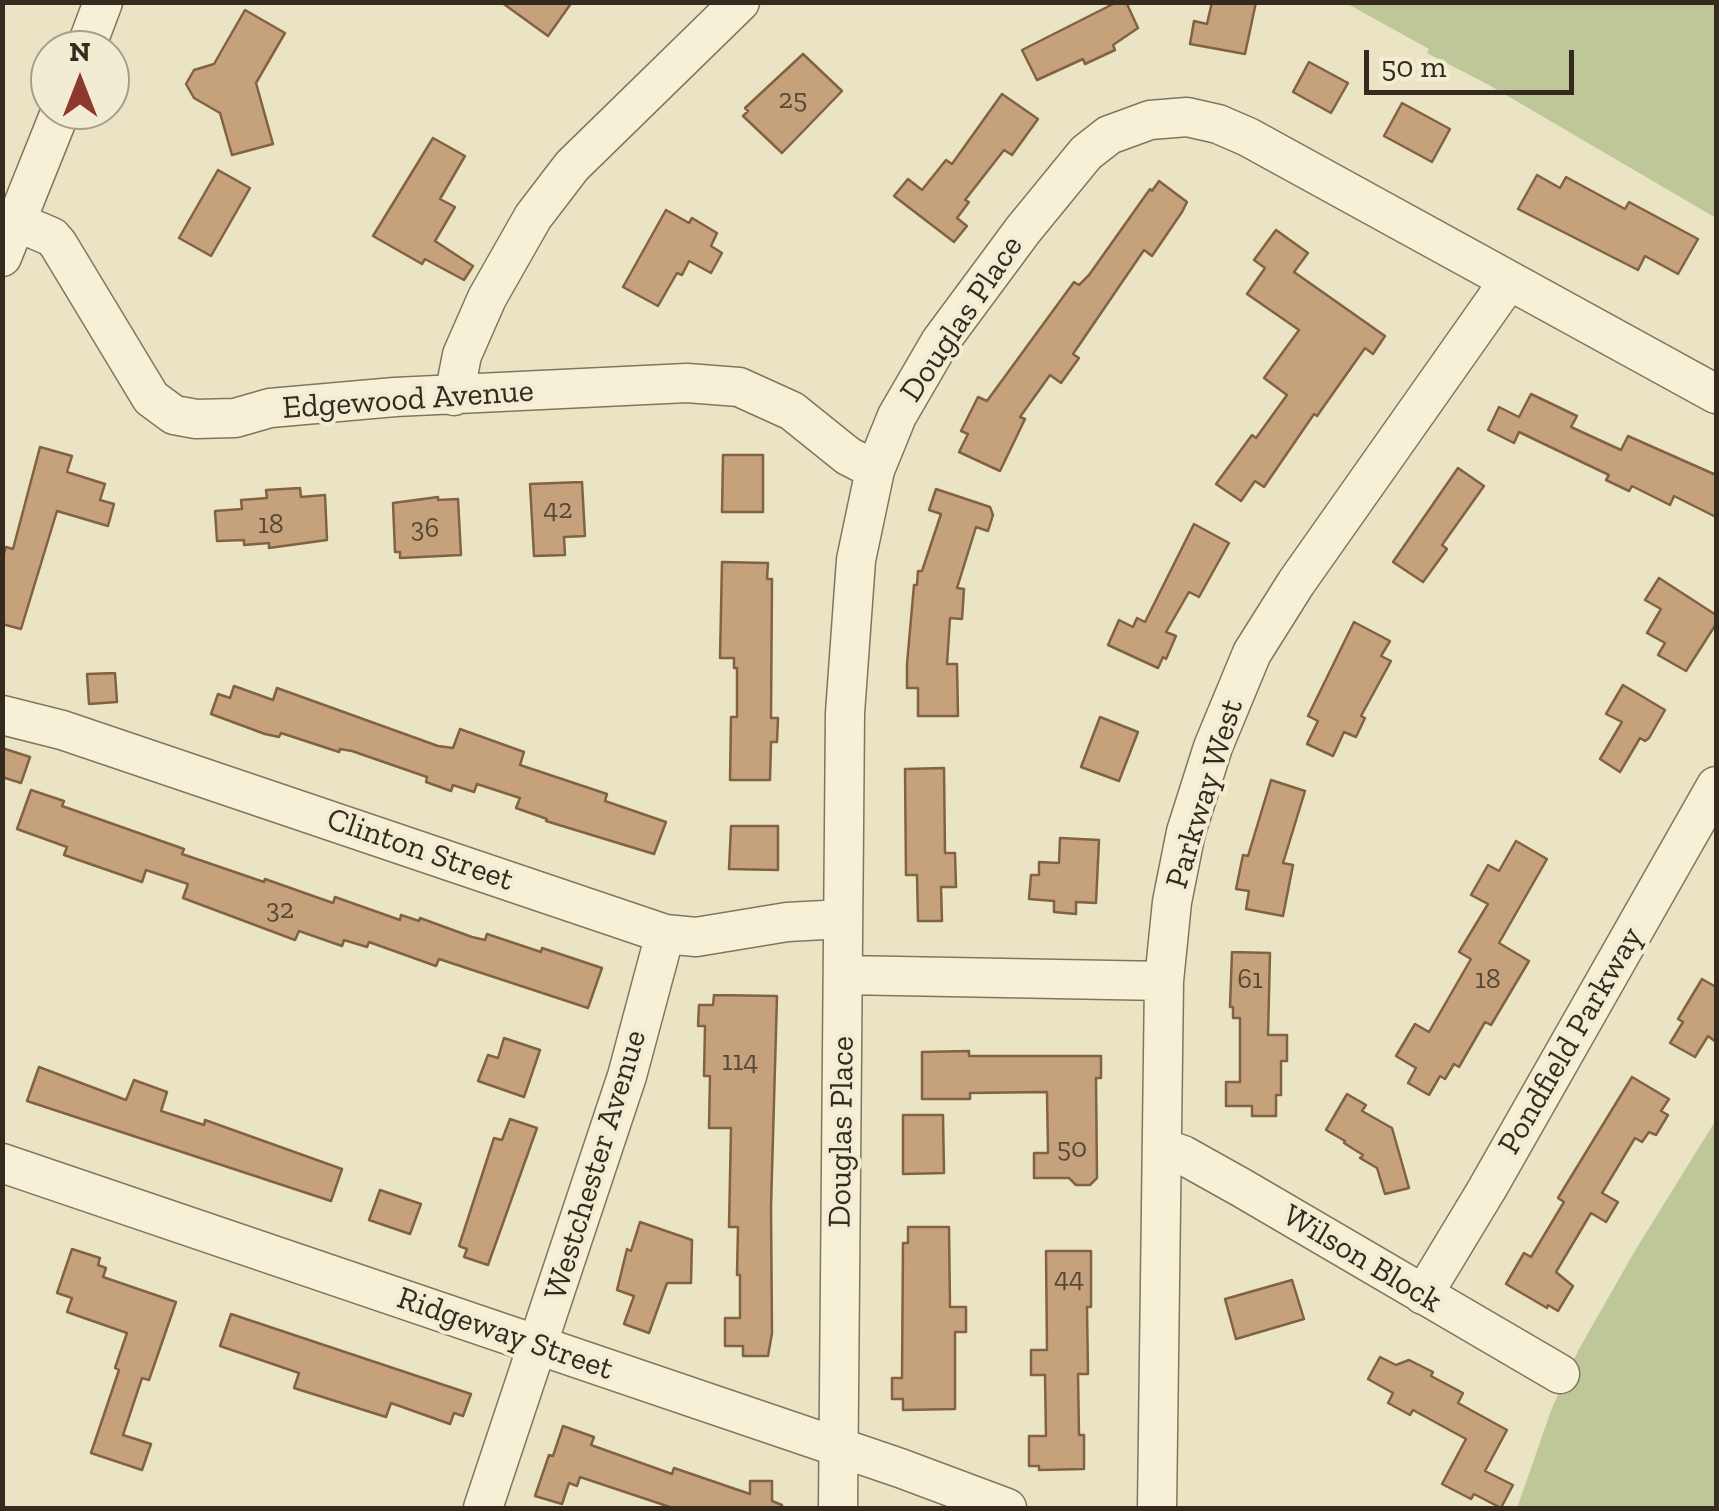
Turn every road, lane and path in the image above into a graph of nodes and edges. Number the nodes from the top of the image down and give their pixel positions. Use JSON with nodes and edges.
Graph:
{"nodes":[{"id":1,"x":103,"y":2,"type":"edge"},
{"id":2,"x":733,"y":5,"type":"edge"},
{"id":3,"x":92,"y":30,"type":"edge"},
{"id":4,"x":53,"y":130,"type":"edge"},
{"id":5,"x":16,"y":222,"type":"junction"},
{"id":6,"x":2,"y":258,"type":"edge"},
{"id":7,"x":1508,"y":282,"type":"junction"},
{"id":8,"x":1716,"y":394,"type":"edge"},
{"id":9,"x":454,"y":396,"type":"junction"},
{"id":10,"x":875,"y":470,"type":"junction"},
{"id":11,"x":2,"y":715,"type":"edge"},
{"id":12,"x":1716,"y":786,"type":"edge"},
{"id":13,"x":843,"y":920,"type":"junction"},
{"id":14,"x":665,"y":934,"type":"junction"},
{"id":15,"x":843,"y":975,"type":"junction"},
{"id":16,"x":1164,"y":981,"type":"junction"},
{"id":17,"x":1163,"y":1148,"type":"junction"},
{"id":18,"x":2,"y":1163,"type":"edge"},
{"id":19,"x":1423,"y":1295,"type":"junction"},
{"id":20,"x":538,"y":1346,"type":"junction"},
{"id":21,"x":1560,"y":1374,"type":"dead end"},
{"id":22,"x":838,"y":1448,"type":"junction"},
{"id":23,"x":483,"y":1508,"type":"edge"},
{"id":24,"x":838,"y":1508,"type":"edge"},
{"id":25,"x":1007,"y":1508,"type":"edge"},
{"id":26,"x":1157,"y":1508,"type":"edge"}],
"edges":[{"from":1,"to":3,"type":"street"},
{"from":2,"to":9,"type":"street"},
{"from":4,"to":5,"type":"street"},
{"from":5,"to":6,"type":"street"},
{"from":5,"to":9,"type":"street","name":"Edgewood Avenue"},
{"from":7,"to":8,"type":"street","name":"Douglas Place"},
{"from":7,"to":10,"type":"street","name":"Douglas Place"},
{"from":7,"to":16,"type":"street","name":"Parkway West"},
{"from":9,"to":10,"type":"street","name":"Edgewood Avenue"},
{"from":10,"to":13,"type":"street","name":"Douglas Place"},
{"from":11,"to":14,"type":"street","name":"Clinton Street"},
{"from":12,"to":19,"type":"street","name":"Pondfield Parkway"},
{"from":13,"to":14,"type":"street","name":"Clinton Street"},
{"from":13,"to":15,"type":"street","name":"Douglas Place"},
{"from":14,"to":20,"type":"street","name":"Westchester Avenue"},
{"from":15,"to":16,"type":"street"},
{"from":15,"to":22,"type":"street","name":"Douglas Place"},
{"from":16,"to":17,"type":"street","name":"Parkway West"},
{"from":17,"to":19,"type":"street","name":"Wilson Block"},
{"from":17,"to":26,"type":"street","name":"Parkway West"},
{"from":18,"to":20,"type":"street","name":"Ridgeway Street"},
{"from":19,"to":21,"type":"street","name":"Wilson Block"},
{"from":20,"to":22,"type":"street","name":"Ridgeway Street"},
{"from":20,"to":23,"type":"street","name":"Westchester Avenue"},
{"from":22,"to":24,"type":"street","name":"Douglas Place"},
{"from":22,"to":25,"type":"street","name":"Ridgeway Street"}]}
